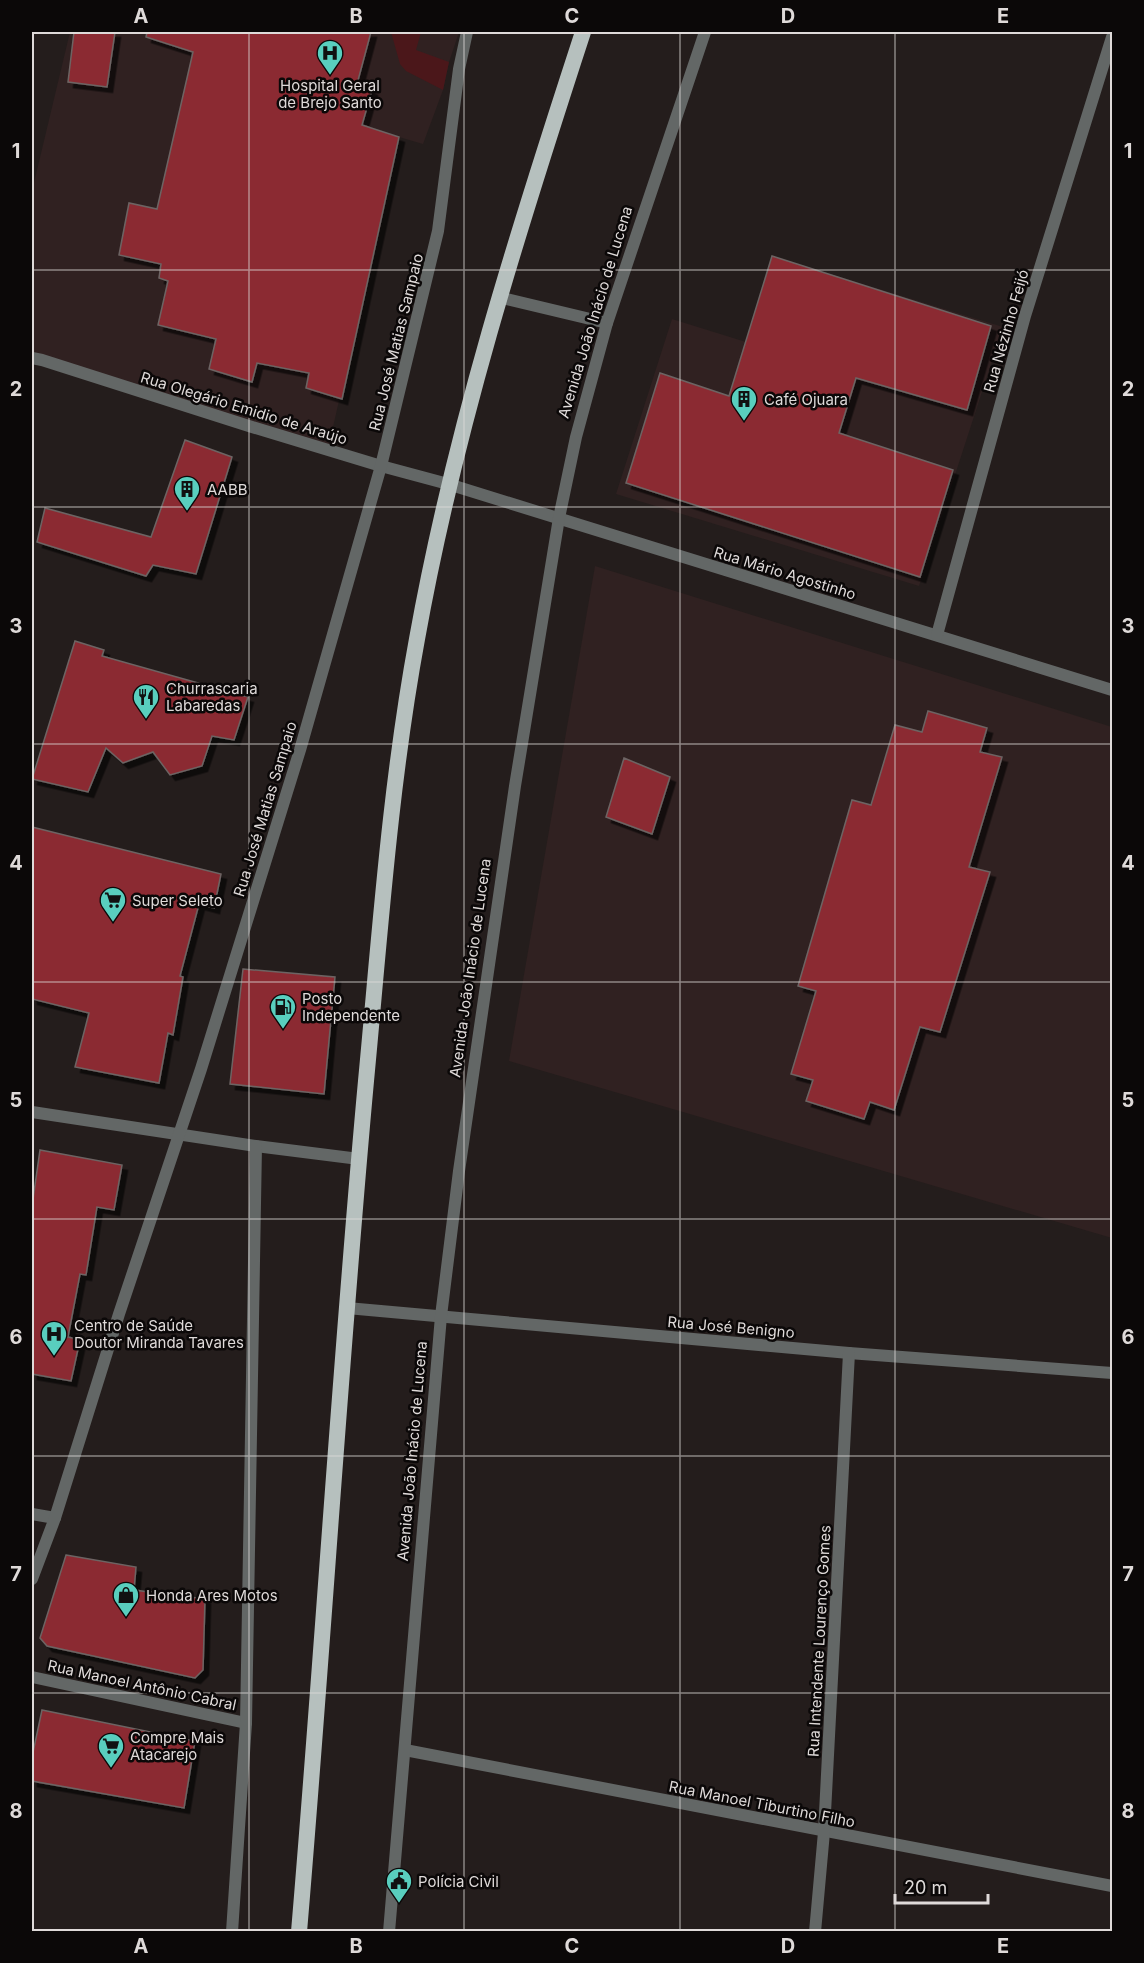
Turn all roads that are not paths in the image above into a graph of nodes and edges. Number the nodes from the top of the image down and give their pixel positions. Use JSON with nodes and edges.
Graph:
{"nodes":[{"id":1,"x":467,"y":32,"type":"edge"},
{"id":2,"x":583,"y":32,"type":"edge"},
{"id":3,"x":705,"y":32,"type":"edge"},
{"id":4,"x":1113,"y":37,"type":"edge"},
{"id":5,"x":498,"y":297,"type":"junction"},
{"id":6,"x":607,"y":323,"type":"junction"},
{"id":7,"x":32,"y":358,"type":"edge"},
{"id":8,"x":381,"y":466,"type":"junction"},
{"id":9,"x":448,"y":484,"type":"junction"},
{"id":10,"x":559,"y":518,"type":"junction"},
{"id":11,"x":937,"y":635,"type":"junction"},
{"id":12,"x":1113,"y":690,"type":"edge"},
{"id":13,"x":32,"y":1112,"type":"edge"},
{"id":14,"x":180,"y":1134,"type":"junction"},
{"id":15,"x":256,"y":1146,"type":"junction"},
{"id":16,"x":359,"y":1159,"type":"junction"},
{"id":17,"x":347,"y":1308,"type":"junction"},
{"id":18,"x":441,"y":1316,"type":"junction"},
{"id":19,"x":849,"y":1353,"type":"junction"},
{"id":20,"x":1113,"y":1373,"type":"edge"},
{"id":21,"x":32,"y":1514,"type":"edge"},
{"id":22,"x":55,"y":1518,"type":"junction"},
{"id":23,"x":32,"y":1579,"type":"edge"},
{"id":24,"x":32,"y":1677,"type":"edge"},
{"id":25,"x":246,"y":1723,"type":"junction"},
{"id":26,"x":405,"y":1750,"type":"junction"},
{"id":27,"x":824,"y":1832,"type":"junction"},
{"id":28,"x":1113,"y":1886,"type":"edge"},
{"id":29,"x":232,"y":1932,"type":"edge"},
{"id":30,"x":299,"y":1932,"type":"edge"},
{"id":31,"x":389,"y":1932,"type":"edge"},
{"id":32,"x":815,"y":1932,"type":"edge"}],
"edges":[{"from":1,"to":8,"type":"street","name":"Rua José Matias Sampaio"},
{"from":2,"to":5,"type":"highway"},
{"from":3,"to":6,"type":"street","name":"Avenida João Inácio de Lucena"},
{"from":4,"to":11,"type":"street","name":"Rua Nézinho Feijó"},
{"from":5,"to":6,"type":"street"},
{"from":5,"to":9,"type":"highway"},
{"from":6,"to":10,"type":"street","name":"Avenida João Inácio de Lucena"},
{"from":7,"to":8,"type":"street","name":"Rua Olegário Emidio de Araújo"},
{"from":8,"to":9,"type":"street","name":"Rua Olegário Emidio de Araújo"},
{"from":8,"to":14,"type":"street","name":"Rua José Matias Sampaio"},
{"from":9,"to":10,"type":"street","name":"Rua Mário Agostinho"},
{"from":9,"to":16,"type":"highway"},
{"from":10,"to":11,"type":"street","name":"Rua Mário Agostinho"},
{"from":10,"to":18,"type":"street","name":"Avenida João Inácio de Lucena"},
{"from":11,"to":12,"type":"street","name":"Rua Mário Agostinho"},
{"from":13,"to":14,"type":"street"},
{"from":14,"to":15,"type":"street"},
{"from":14,"to":22,"type":"street","name":"Rua José Matias Sampaio"},
{"from":15,"to":16,"type":"street"},
{"from":15,"to":25,"type":"street"},
{"from":16,"to":17,"type":"highway"},
{"from":17,"to":18,"type":"street","name":"Rua José Benigno"},
{"from":17,"to":30,"type":"highway"},
{"from":18,"to":19,"type":"street","name":"Rua José Benigno"},
{"from":18,"to":26,"type":"street","name":"Avenida João Inácio de Lucena"},
{"from":19,"to":20,"type":"street","name":"Rua José Benigno"},
{"from":19,"to":27,"type":"street","name":"Rua Intendente Lourenço Gomes"},
{"from":21,"to":22,"type":"street"},
{"from":22,"to":23,"type":"street","name":"Rua José Matias Sampaio"},
{"from":24,"to":25,"type":"street","name":"Rua Manoel Antônio Cabral"},
{"from":25,"to":29,"type":"street"},
{"from":26,"to":27,"type":"street","name":"Rua Manoel Tiburtino Filho"},
{"from":26,"to":31,"type":"street","name":"Avenida João Inácio de Lucena"},
{"from":27,"to":28,"type":"street","name":"Rua Manoel Tiburtino Filho"},
{"from":27,"to":32,"type":"street","name":"Rua Intendente Lourenço Gomes"}]}
